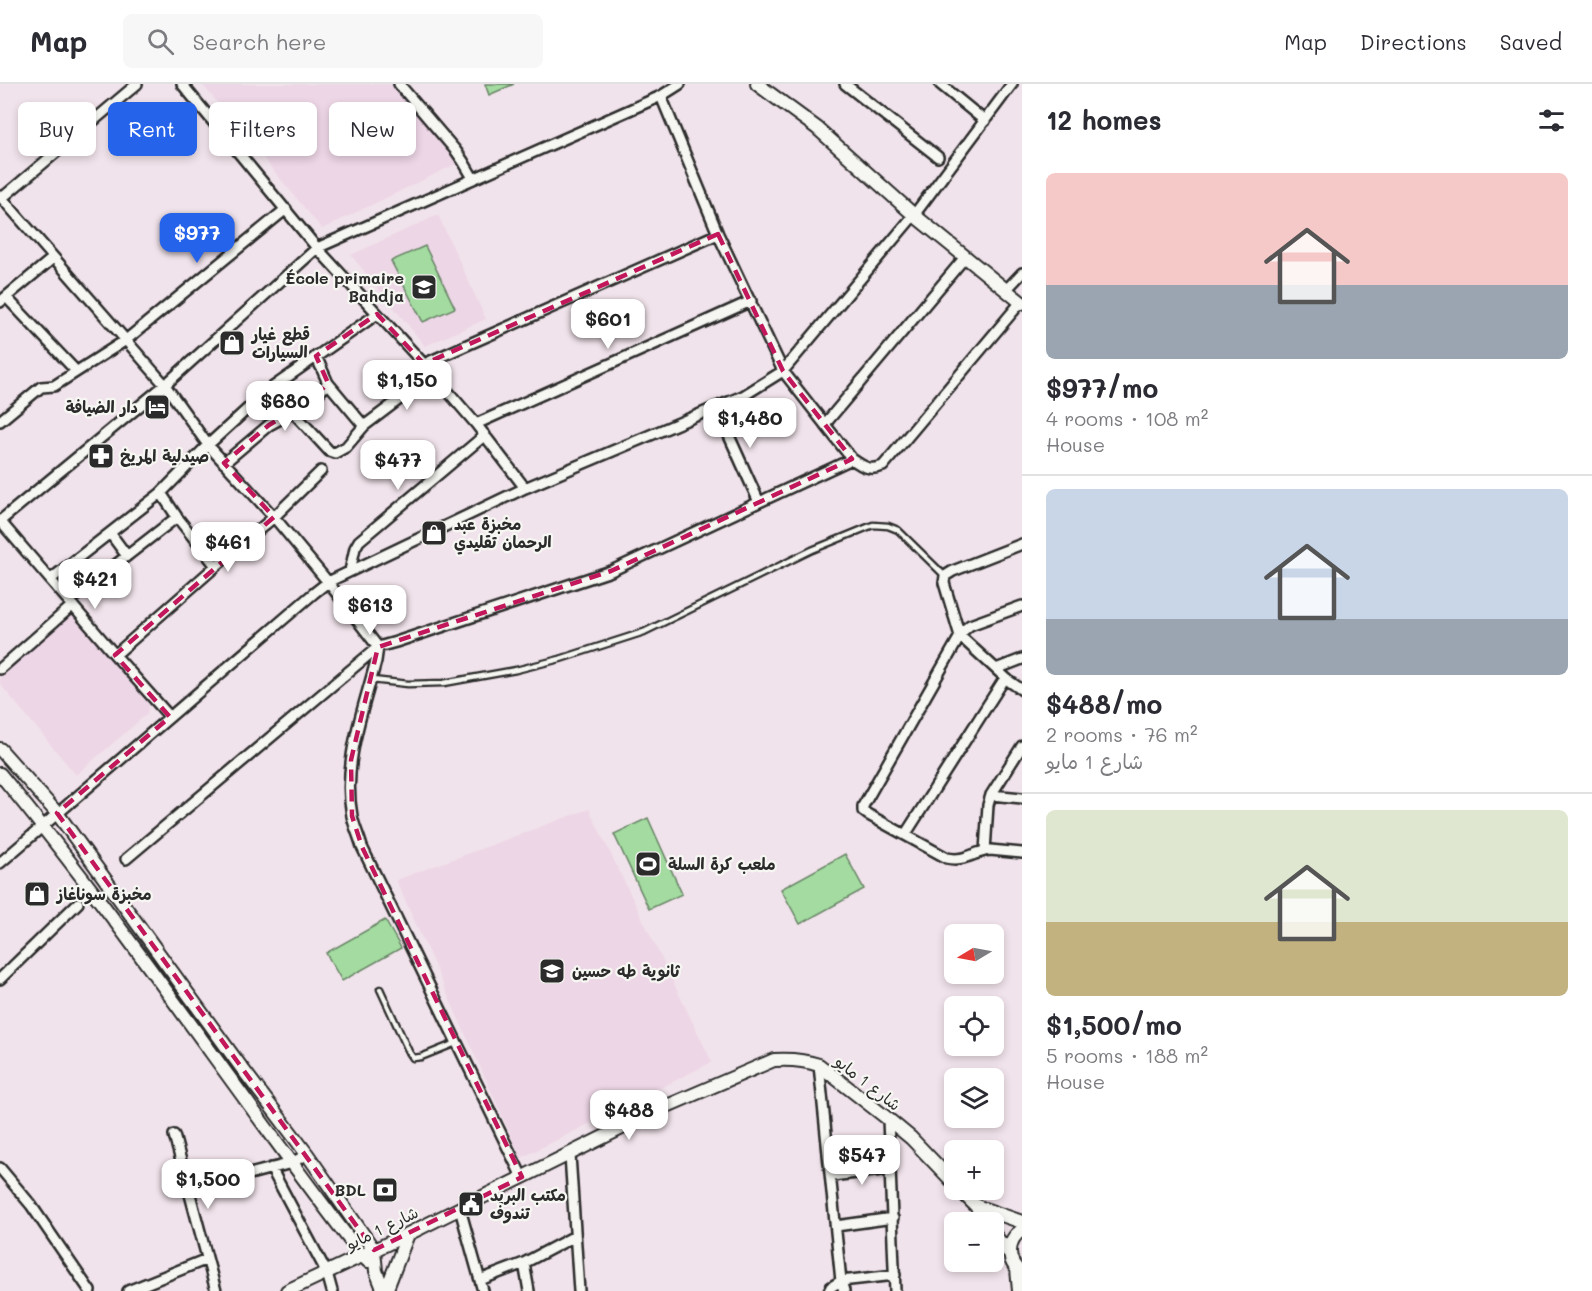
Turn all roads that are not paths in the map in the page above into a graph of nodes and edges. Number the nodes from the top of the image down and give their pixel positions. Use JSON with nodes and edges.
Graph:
{"nodes":[{"id":1,"x":136,"y":84,"type":"edge"},
{"id":2,"x":182,"y":84,"type":"edge"},
{"id":3,"x":399,"y":84,"type":"edge"},
{"id":4,"x":680,"y":84,"type":"edge"},
{"id":5,"x":758,"y":84,"type":"edge"},
{"id":6,"x":845,"y":84,"type":"edge"},
{"id":7,"x":940,"y":84,"type":"edge"},
{"id":8,"x":1012,"y":84,"type":"edge"},
{"id":9,"x":661,"y":96,"type":"junction"},
{"id":10,"x":985,"y":121,"type":"junction"},
{"id":11,"x":938,"y":157,"type":"dead end"},
{"id":12,"x":473,"y":178,"type":"junction"},
{"id":13,"x":1,"y":197,"type":"edge"},
{"id":14,"x":286,"y":209,"type":"junction"},
{"id":15,"x":914,"y":215,"type":"junction"},
{"id":16,"x":718,"y":234,"type":"junction"},
{"id":17,"x":317,"y":248,"type":"junction"},
{"id":18,"x":966,"y":256,"type":"junction"},
{"id":19,"x":52,"y":258,"type":"junction"},
{"id":20,"x":1022,"y":273,"type":"edge"},
{"id":21,"x":1006,"y":290,"type":"junction"},
{"id":22,"x":3,"y":299,"type":"edge"},
{"id":23,"x":751,"y":301,"type":"junction"},
{"id":24,"x":1021,"y":303,"type":"edge"},
{"id":25,"x":377,"y":314,"type":"junction"},
{"id":26,"x":126,"y":340,"type":"junction"},
{"id":27,"x":316,"y":356,"type":"junction"},
{"id":28,"x":424,"y":364,"type":"junction"},
{"id":29,"x":76,"y":371,"type":"junction"},
{"id":30,"x":783,"y":371,"type":"junction"},
{"id":31,"x":433,"y":374,"type":"junction"},
{"id":32,"x":328,"y":383,"type":"junction"},
{"id":33,"x":165,"y":385,"type":"junction"},
{"id":34,"x":716,"y":407,"type":"junction"},
{"id":35,"x":293,"y":412,"type":"junction"},
{"id":36,"x":0,"y":422,"type":"edge"},
{"id":37,"x":476,"y":424,"type":"junction"},
{"id":38,"x":825,"y":424,"type":"junction"},
{"id":39,"x":364,"y":426,"type":"junction"},
{"id":40,"x":485,"y":435,"type":"junction"},
{"id":41,"x":208,"y":445,"type":"junction"},
{"id":42,"x":852,"y":459,"type":"junction"},
{"id":43,"x":224,"y":463,"type":"junction"},
{"id":44,"x":321,"y":471,"type":"dead end"},
{"id":45,"x":525,"y":488,"type":"junction"},
{"id":46,"x":161,"y":493,"type":"junction"},
{"id":47,"x":759,"y":502,"type":"junction"},
{"id":48,"x":177,"y":517,"type":"junction"},
{"id":49,"x":274,"y":517,"type":"junction"},
{"id":50,"x":0,"y":521,"type":"edge"},
{"id":51,"x":110,"y":533,"type":"junction"},
{"id":52,"x":1022,"y":544,"type":"edge"},
{"id":53,"x":127,"y":556,"type":"junction"},
{"id":54,"x":216,"y":566,"type":"junction"},
{"id":55,"x":350,"y":571,"type":"junction"},
{"id":56,"x":945,"y":576,"type":"junction"},
{"id":57,"x":51,"y":579,"type":"junction"},
{"id":58,"x":328,"y":582,"type":"junction"},
{"id":59,"x":71,"y":603,"type":"junction"},
{"id":60,"x":1022,"y":606,"type":"edge"},
{"id":61,"x":960,"y":636,"type":"junction"},
{"id":62,"x":378,"y":647,"type":"junction"},
{"id":63,"x":115,"y":655,"type":"junction"},
{"id":64,"x":1022,"y":659,"type":"edge"},
{"id":65,"x":0,"y":669,"type":"edge"},
{"id":66,"x":996,"y":669,"type":"junction"},
{"id":67,"x":1005,"y":678,"type":"junction"},
{"id":68,"x":371,"y":680,"type":"junction"},
{"id":69,"x":1022,"y":690,"type":"edge"},
{"id":70,"x":170,"y":717,"type":"junction"},
{"id":71,"x":1021,"y":747,"type":"edge"},
{"id":72,"x":0,"y":748,"type":"edge"},
{"id":73,"x":0,"y":774,"type":"edge"},
{"id":74,"x":992,"y":795,"type":"junction"},
{"id":75,"x":1022,"y":798,"type":"edge"},
{"id":76,"x":57,"y":813,"type":"junction"},
{"id":77,"x":43,"y":826,"type":"junction"},
{"id":78,"x":905,"y":835,"type":"junction"},
{"id":79,"x":985,"y":851,"type":"junction"},
{"id":80,"x":1022,"y":853,"type":"edge"},
{"id":81,"x":126,"y":859,"type":"dead end"},
{"id":82,"x":0,"y":862,"type":"edge"},
{"id":83,"x":78,"y":903,"type":"dead end"},
{"id":84,"x":0,"y":979,"type":"edge"},
{"id":85,"x":380,"y":988,"type":"dead end"},
{"id":86,"x":456,"y":1043,"type":"junction"},
{"id":87,"x":819,"y":1065,"type":"junction"},
{"id":88,"x":888,"y":1119,"type":"junction"},
{"id":89,"x":174,"y":1135,"type":"dead end"},
{"id":90,"x":307,"y":1154,"type":"junction"},
{"id":91,"x":570,"y":1155,"type":"junction"},
{"id":92,"x":292,"y":1163,"type":"junction"},
{"id":93,"x":0,"y":1168,"type":"edge"},
{"id":94,"x":271,"y":1168,"type":"junction"},
{"id":95,"x":891,"y":1169,"type":"junction"},
{"id":96,"x":944,"y":1173,"type":"edge"},
{"id":97,"x":831,"y":1176,"type":"junction"},
{"id":98,"x":522,"y":1177,"type":"junction"},
{"id":99,"x":189,"y":1190,"type":"junction"},
{"id":100,"x":970,"y":1200,"type":"edge"},
{"id":101,"x":976,"y":1206,"type":"junction"},
{"id":102,"x":460,"y":1209,"type":"junction"},
{"id":103,"x":980,"y":1212,"type":"edge"},
{"id":104,"x":892,"y":1218,"type":"junction"},
{"id":105,"x":1022,"y":1222,"type":"edge"},
{"id":106,"x":836,"y":1227,"type":"junction"},
{"id":107,"x":1022,"y":1230,"type":"edge"},
{"id":108,"x":408,"y":1234,"type":"junction"},
{"id":109,"x":575,"y":1236,"type":"junction"},
{"id":110,"x":1004,"y":1247,"type":"edge"},
{"id":111,"x":374,"y":1250,"type":"junction"},
{"id":112,"x":1010,"y":1254,"type":"junction"},
{"id":113,"x":362,"y":1256,"type":"junction"},
{"id":114,"x":207,"y":1259,"type":"junction"},
{"id":115,"x":524,"y":1263,"type":"junction"},
{"id":116,"x":376,"y":1271,"type":"junction"},
{"id":117,"x":1020,"y":1271,"type":"edge"},
{"id":118,"x":327,"y":1273,"type":"junction"},
{"id":119,"x":895,"y":1275,"type":"junction"},
{"id":120,"x":480,"y":1280,"type":"junction"},
{"id":121,"x":843,"y":1286,"type":"edge"},
{"id":122,"x":90,"y":1291,"type":"edge"},
{"id":123,"x":128,"y":1291,"type":"edge"},
{"id":124,"x":216,"y":1291,"type":"edge"},
{"id":125,"x":287,"y":1291,"type":"edge"},
{"id":126,"x":332,"y":1291,"type":"edge"},
{"id":127,"x":385,"y":1291,"type":"edge"},
{"id":128,"x":483,"y":1291,"type":"edge"},
{"id":129,"x":529,"y":1291,"type":"edge"},
{"id":130,"x":579,"y":1291,"type":"edge"},
{"id":131,"x":829,"y":1291,"type":"edge"},
{"id":132,"x":895,"y":1291,"type":"edge"},
{"id":133,"x":1019,"y":1291,"type":"edge"}],
"edges":[{"from":1,"to":13,"type":"street"},
{"from":2,"to":14,"type":"street"},
{"from":3,"to":12,"type":"street"},
{"from":4,"to":9,"type":"street"},
{"from":5,"to":15,"type":"street"},
{"from":6,"to":11,"type":"street"},
{"from":7,"to":10,"type":"street"},
{"from":8,"to":10,"type":"street"},
{"from":9,"to":12,"type":"street"},
{"from":9,"to":16,"type":"street"},
{"from":10,"to":15,"type":"street"},
{"from":12,"to":17,"type":"street"},
{"from":13,"to":19,"type":"street"},
{"from":14,"to":17,"type":"street"},
{"from":14,"to":26,"type":"street"},
{"from":15,"to":18,"type":"street"},
{"from":15,"to":30,"type":"street"},
{"from":16,"to":23,"type":"street"},
{"from":16,"to":28,"type":"street"},
{"from":17,"to":25,"type":"street"},
{"from":17,"to":33,"type":"street"},
{"from":18,"to":21,"type":"street"},
{"from":18,"to":38,"type":"street"},
{"from":19,"to":22,"type":"street"},
{"from":19,"to":26,"type":"street"},
{"from":20,"to":21,"type":"street"},
{"from":21,"to":24,"type":"street"},
{"from":22,"to":29,"type":"street"},
{"from":23,"to":30,"type":"street"},
{"from":23,"to":37,"type":"street"},
{"from":24,"to":42,"type":"street"},
{"from":25,"to":27,"type":"street"},
{"from":25,"to":28,"type":"street"},
{"from":26,"to":29,"type":"street"},
{"from":26,"to":33,"type":"street"},
{"from":27,"to":32,"type":"street"},
{"from":27,"to":41,"type":"street"},
{"from":28,"to":31,"type":"street"},
{"from":29,"to":36,"type":"street"},
{"from":30,"to":34,"type":"street"},
{"from":30,"to":38,"type":"street"},
{"from":31,"to":37,"type":"street"},
{"from":31,"to":39,"type":"street"},
{"from":32,"to":35,"type":"street"},
{"from":32,"to":39,"type":"street"},
{"from":33,"to":41,"type":"street"},
{"from":33,"to":50,"type":"street"},
{"from":34,"to":45,"type":"street"},
{"from":34,"to":47,"type":"street"},
{"from":35,"to":39,"type":"street"},
{"from":35,"to":43,"type":"street"},
{"from":37,"to":40,"type":"street"},
{"from":38,"to":42,"type":"street"},
{"from":40,"to":45,"type":"street"},
{"from":40,"to":55,"type":"street"},
{"from":41,"to":43,"type":"street"},
{"from":41,"to":46,"type":"street"},
{"from":42,"to":47,"type":"street"},
{"from":43,"to":49,"type":"street"},
{"from":44,"to":49,"type":"street"},
{"from":45,"to":55,"type":"street"},
{"from":46,"to":48,"type":"street"},
{"from":46,"to":51,"type":"street"},
{"from":47,"to":62,"type":"street"},
{"from":48,"to":53,"type":"street"},
{"from":48,"to":54,"type":"street"},
{"from":49,"to":54,"type":"street"},
{"from":49,"to":58,"type":"street"},
{"from":50,"to":57,"type":"street"},
{"from":51,"to":53,"type":"street"},
{"from":51,"to":57,"type":"street"},
{"from":52,"to":56,"type":"street"},
{"from":53,"to":59,"type":"street"},
{"from":54,"to":63,"type":"street"},
{"from":55,"to":58,"type":"street"},
{"from":56,"to":61,"type":"street"},
{"from":56,"to":68,"type":"lane"},
{"from":57,"to":59,"type":"street"},
{"from":58,"to":62,"type":"street"},
{"from":58,"to":70,"type":"street"},
{"from":59,"to":63,"type":"street"},
{"from":59,"to":65,"type":"street"},
{"from":60,"to":61,"type":"street"},
{"from":61,"to":66,"type":"street"},
{"from":61,"to":78,"type":"street"},
{"from":62,"to":68,"type":"street"},
{"from":62,"to":81,"type":"street"},
{"from":63,"to":70,"type":"street"},
{"from":64,"to":66,"type":"street"},
{"from":66,"to":67,"type":"street"},
{"from":67,"to":69,"type":"street"},
{"from":67,"to":78,"type":"street"},
{"from":68,"to":86,"type":"street"},
{"from":70,"to":76,"type":"street"},
{"from":71,"to":74,"type":"street"},
{"from":72,"to":76,"type":"street"},
{"from":73,"to":77,"type":"street"},
{"from":74,"to":75,"type":"street"},
{"from":74,"to":79,"type":"street"},
{"from":76,"to":77,"type":"street"},
{"from":76,"to":90,"type":"street"},
{"from":77,"to":82,"type":"street"},
{"from":77,"to":92,"type":"street"},
{"from":78,"to":79,"type":"street"},
{"from":79,"to":80,"type":"street"},
{"from":83,"to":84,"type":"street"},
{"from":85,"to":86,"type":"lane"},
{"from":86,"to":98,"type":"street"},
{"from":87,"to":88,"type":"street","name":"شارع 1 مايو"},
{"from":87,"to":91,"type":"street","name":"شارع 1 مايو"},
{"from":87,"to":97,"type":"street"},
{"from":88,"to":95,"type":"street"},
{"from":88,"to":96,"type":"street","name":"شارع 1 مايو"},
{"from":89,"to":99,"type":"street"},
{"from":90,"to":92,"type":"street"},
{"from":90,"to":111,"type":"street"},
{"from":91,"to":98,"type":"street","name":"شارع 1 مايو"},
{"from":91,"to":109,"type":"street"},
{"from":92,"to":94,"type":"street"},
{"from":92,"to":113,"type":"street"},
{"from":93,"to":122,"type":"street"},
{"from":94,"to":99,"type":"street"},
{"from":94,"to":118,"type":"street"},
{"from":95,"to":97,"type":"street"},
{"from":95,"to":104,"type":"street"},
{"from":97,"to":106,"type":"street"},
{"from":98,"to":102,"type":"street","name":"شارع 1 مايو"},
{"from":99,"to":114,"type":"street"},
{"from":100,"to":101,"type":"street"},
{"from":101,"to":103,"type":"street"},
{"from":101,"to":105,"type":"street"},
{"from":102,"to":108,"type":"street","name":"شارع 1 مايو"},
{"from":102,"to":120,"type":"street"},
{"from":104,"to":106,"type":"street"},
{"from":104,"to":119,"type":"street"},
{"from":106,"to":121,"type":"street"},
{"from":107,"to":112,"type":"street"},
{"from":108,"to":111,"type":"street","name":"شارع 1 مايو"},
{"from":108,"to":127,"type":"street"},
{"from":109,"to":115,"type":"street"},
{"from":109,"to":130,"type":"street"},
{"from":110,"to":112,"type":"street"},
{"from":111,"to":113,"type":"street","name":"شارع 1 مايو"},
{"from":111,"to":116,"type":"street"},
{"from":112,"to":117,"type":"street"},
{"from":113,"to":116,"type":"street"},
{"from":113,"to":118,"type":"street","name":"شارع 1 مايو"},
{"from":114,"to":123,"type":"street"},
{"from":114,"to":124,"type":"street"},
{"from":115,"to":120,"type":"street"},
{"from":115,"to":129,"type":"street"},
{"from":116,"to":127,"type":"street"},
{"from":117,"to":133,"type":"street"},
{"from":118,"to":125,"type":"street","name":"شارع 1 مايو"},
{"from":118,"to":126,"type":"street"},
{"from":119,"to":121,"type":"street"},
{"from":119,"to":132,"type":"street"},
{"from":120,"to":128,"type":"street"},
{"from":121,"to":131,"type":"street"}]}
